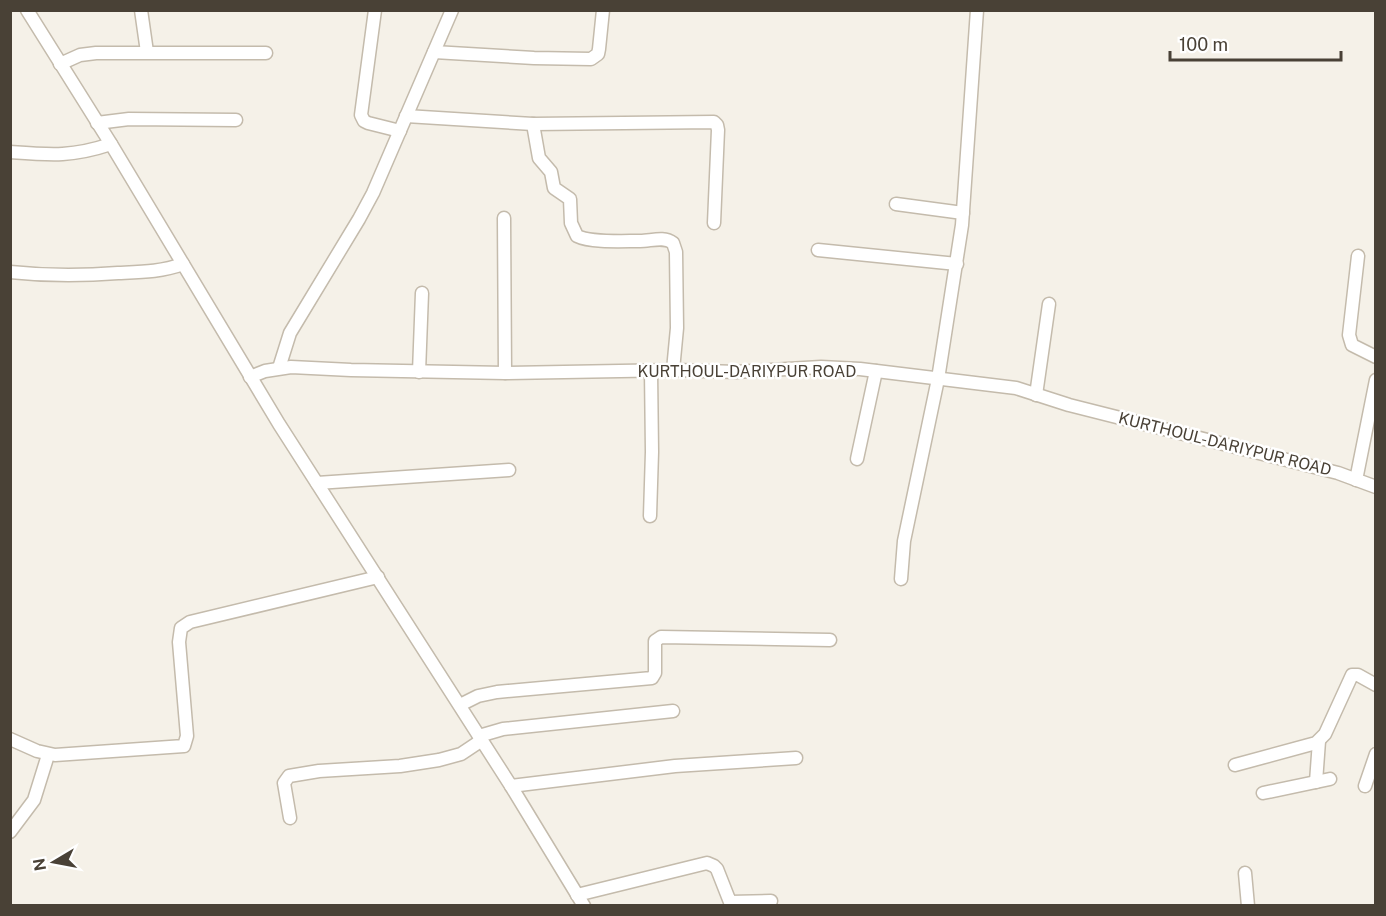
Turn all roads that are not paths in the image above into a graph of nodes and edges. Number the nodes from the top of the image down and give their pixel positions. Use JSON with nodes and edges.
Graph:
{"nodes":[{"id":1,"x":27,"y":10,"type":"edge"},
{"id":2,"x":141,"y":10,"type":"edge"},
{"id":3,"x":375,"y":10,"type":"edge"},
{"id":4,"x":452,"y":10,"type":"edge"},
{"id":5,"x":603,"y":10,"type":"edge"},
{"id":6,"x":977,"y":10,"type":"edge"},
{"id":7,"x":147,"y":52,"type":"junction"},
{"id":8,"x":434,"y":52,"type":"junction"},
{"id":9,"x":266,"y":53,"type":"dead end"},
{"id":10,"x":60,"y":64,"type":"junction"},
{"id":11,"x":406,"y":116,"type":"junction"},
{"id":12,"x":236,"y":120,"type":"dead end"},
{"id":13,"x":97,"y":123,"type":"junction"},
{"id":14,"x":533,"y":124,"type":"junction"},
{"id":15,"x":400,"y":131,"type":"junction"},
{"id":16,"x":111,"y":144,"type":"junction"},
{"id":17,"x":10,"y":152,"type":"edge"},
{"id":18,"x":896,"y":204,"type":"dead end"},
{"id":19,"x":963,"y":213,"type":"junction"},
{"id":20,"x":504,"y":218,"type":"dead end"},
{"id":21,"x":714,"y":222,"type":"dead end"},
{"id":22,"x":818,"y":250,"type":"dead end"},
{"id":23,"x":1358,"y":256,"type":"dead end"},
{"id":24,"x":183,"y":264,"type":"junction"},
{"id":25,"x":957,"y":264,"type":"junction"},
{"id":26,"x":10,"y":272,"type":"edge"},
{"id":27,"x":422,"y":293,"type":"dead end"},
{"id":28,"x":1049,"y":304,"type":"dead end"},
{"id":29,"x":1376,"y":357,"type":"edge"},
{"id":30,"x":279,"y":368,"type":"junction"},
{"id":31,"x":673,"y":370,"type":"junction"},
{"id":32,"x":651,"y":371,"type":"junction"},
{"id":33,"x":876,"y":371,"type":"junction"},
{"id":34,"x":419,"y":372,"type":"junction"},
{"id":35,"x":505,"y":373,"type":"junction"},
{"id":36,"x":250,"y":377,"type":"junction"},
{"id":37,"x":938,"y":379,"type":"junction"},
{"id":38,"x":1376,"y":380,"type":"edge"},
{"id":39,"x":1036,"y":395,"type":"junction"},
{"id":40,"x":857,"y":459,"type":"dead end"},
{"id":41,"x":509,"y":470,"type":"dead end"},
{"id":42,"x":1356,"y":480,"type":"junction"},
{"id":43,"x":317,"y":483,"type":"junction"},
{"id":44,"x":1376,"y":487,"type":"edge"},
{"id":45,"x":650,"y":516,"type":"dead end"},
{"id":46,"x":378,"y":577,"type":"junction"},
{"id":47,"x":901,"y":579,"type":"dead end"},
{"id":48,"x":830,"y":640,"type":"dead end"},
{"id":49,"x":1376,"y":685,"type":"edge"},
{"id":50,"x":460,"y":705,"type":"junction"},
{"id":51,"x":673,"y":711,"type":"dead end"},
{"id":52,"x":481,"y":738,"type":"junction"},
{"id":53,"x":10,"y":739,"type":"edge"},
{"id":54,"x":1319,"y":741,"type":"junction"},
{"id":55,"x":48,"y":754,"type":"junction"},
{"id":56,"x":1376,"y":754,"type":"edge"},
{"id":57,"x":796,"y":758,"type":"dead end"},
{"id":58,"x":1235,"y":765,"type":"dead end"},
{"id":59,"x":1330,"y":779,"type":"dead end"},
{"id":60,"x":1316,"y":782,"type":"junction"},
{"id":61,"x":511,"y":786,"type":"junction"},
{"id":62,"x":1365,"y":786,"type":"dead end"},
{"id":63,"x":1263,"y":794,"type":"dead end"},
{"id":64,"x":290,"y":818,"type":"dead end"},
{"id":65,"x":10,"y":832,"type":"edge"},
{"id":66,"x":1245,"y":873,"type":"dead end"},
{"id":67,"x":581,"y":900,"type":"edge"},
{"id":68,"x":771,"y":901,"type":"dead end"},
{"id":69,"x":1248,"y":906,"type":"edge"}],
"edges":[{"from":1,"to":10,"type":"street"},
{"from":2,"to":7,"type":"street"},
{"from":3,"to":15,"type":"street"},
{"from":4,"to":8,"type":"street"},
{"from":5,"to":8,"type":"street"},
{"from":6,"to":19,"type":"street"},
{"from":7,"to":9,"type":"street"},
{"from":7,"to":10,"type":"street"},
{"from":8,"to":11,"type":"street"},
{"from":10,"to":13,"type":"street"},
{"from":11,"to":14,"type":"street"},
{"from":11,"to":15,"type":"street"},
{"from":12,"to":13,"type":"street"},
{"from":13,"to":16,"type":"street"},
{"from":14,"to":21,"type":"street"},
{"from":14,"to":31,"type":"street"},
{"from":15,"to":30,"type":"street"},
{"from":16,"to":17,"type":"street"},
{"from":16,"to":24,"type":"street"},
{"from":18,"to":19,"type":"street"},
{"from":19,"to":25,"type":"street"},
{"from":20,"to":35,"type":"street"},
{"from":22,"to":25,"type":"street"},
{"from":23,"to":29,"type":"street"},
{"from":24,"to":26,"type":"street"},
{"from":24,"to":36,"type":"street"},
{"from":25,"to":37,"type":"street"},
{"from":27,"to":34,"type":"street"},
{"from":28,"to":39,"type":"street"},
{"from":30,"to":34,"type":"street","name":"KURTHOUL-DARIYPUR ROAD"},
{"from":30,"to":36,"type":"street","name":"KURTHOUL-DARIYPUR ROAD"},
{"from":31,"to":32,"type":"street","name":"KURTHOUL-DARIYPUR ROAD"},
{"from":31,"to":33,"type":"street","name":"KURTHOUL-DARIYPUR ROAD"},
{"from":32,"to":35,"type":"street","name":"KURTHOUL-DARIYPUR ROAD"},
{"from":32,"to":45,"type":"street"},
{"from":33,"to":37,"type":"street","name":"KURTHOUL-DARIYPUR ROAD"},
{"from":33,"to":40,"type":"street"},
{"from":34,"to":35,"type":"street","name":"KURTHOUL-DARIYPUR ROAD"},
{"from":36,"to":43,"type":"street"},
{"from":37,"to":39,"type":"street","name":"KURTHOUL-DARIYPUR ROAD"},
{"from":37,"to":47,"type":"street"},
{"from":38,"to":42,"type":"street"},
{"from":39,"to":42,"type":"street","name":"KURTHOUL-DARIYPUR ROAD"},
{"from":41,"to":43,"type":"street"},
{"from":42,"to":44,"type":"street","name":"KURTHOUL-DARIYPUR ROAD"},
{"from":43,"to":46,"type":"street"},
{"from":46,"to":50,"type":"street"},
{"from":46,"to":55,"type":"street"},
{"from":48,"to":50,"type":"street"},
{"from":49,"to":54,"type":"street"},
{"from":50,"to":52,"type":"street"},
{"from":51,"to":52,"type":"street"},
{"from":52,"to":61,"type":"street"},
{"from":52,"to":64,"type":"street"},
{"from":53,"to":55,"type":"street"},
{"from":54,"to":58,"type":"street"},
{"from":54,"to":60,"type":"street"},
{"from":55,"to":65,"type":"street"},
{"from":56,"to":62,"type":"street"},
{"from":57,"to":61,"type":"street"},
{"from":59,"to":60,"type":"street"},
{"from":60,"to":63,"type":"street"},
{"from":61,"to":67,"type":"street"},
{"from":66,"to":69,"type":"street"},
{"from":67,"to":68,"type":"street"}]}
